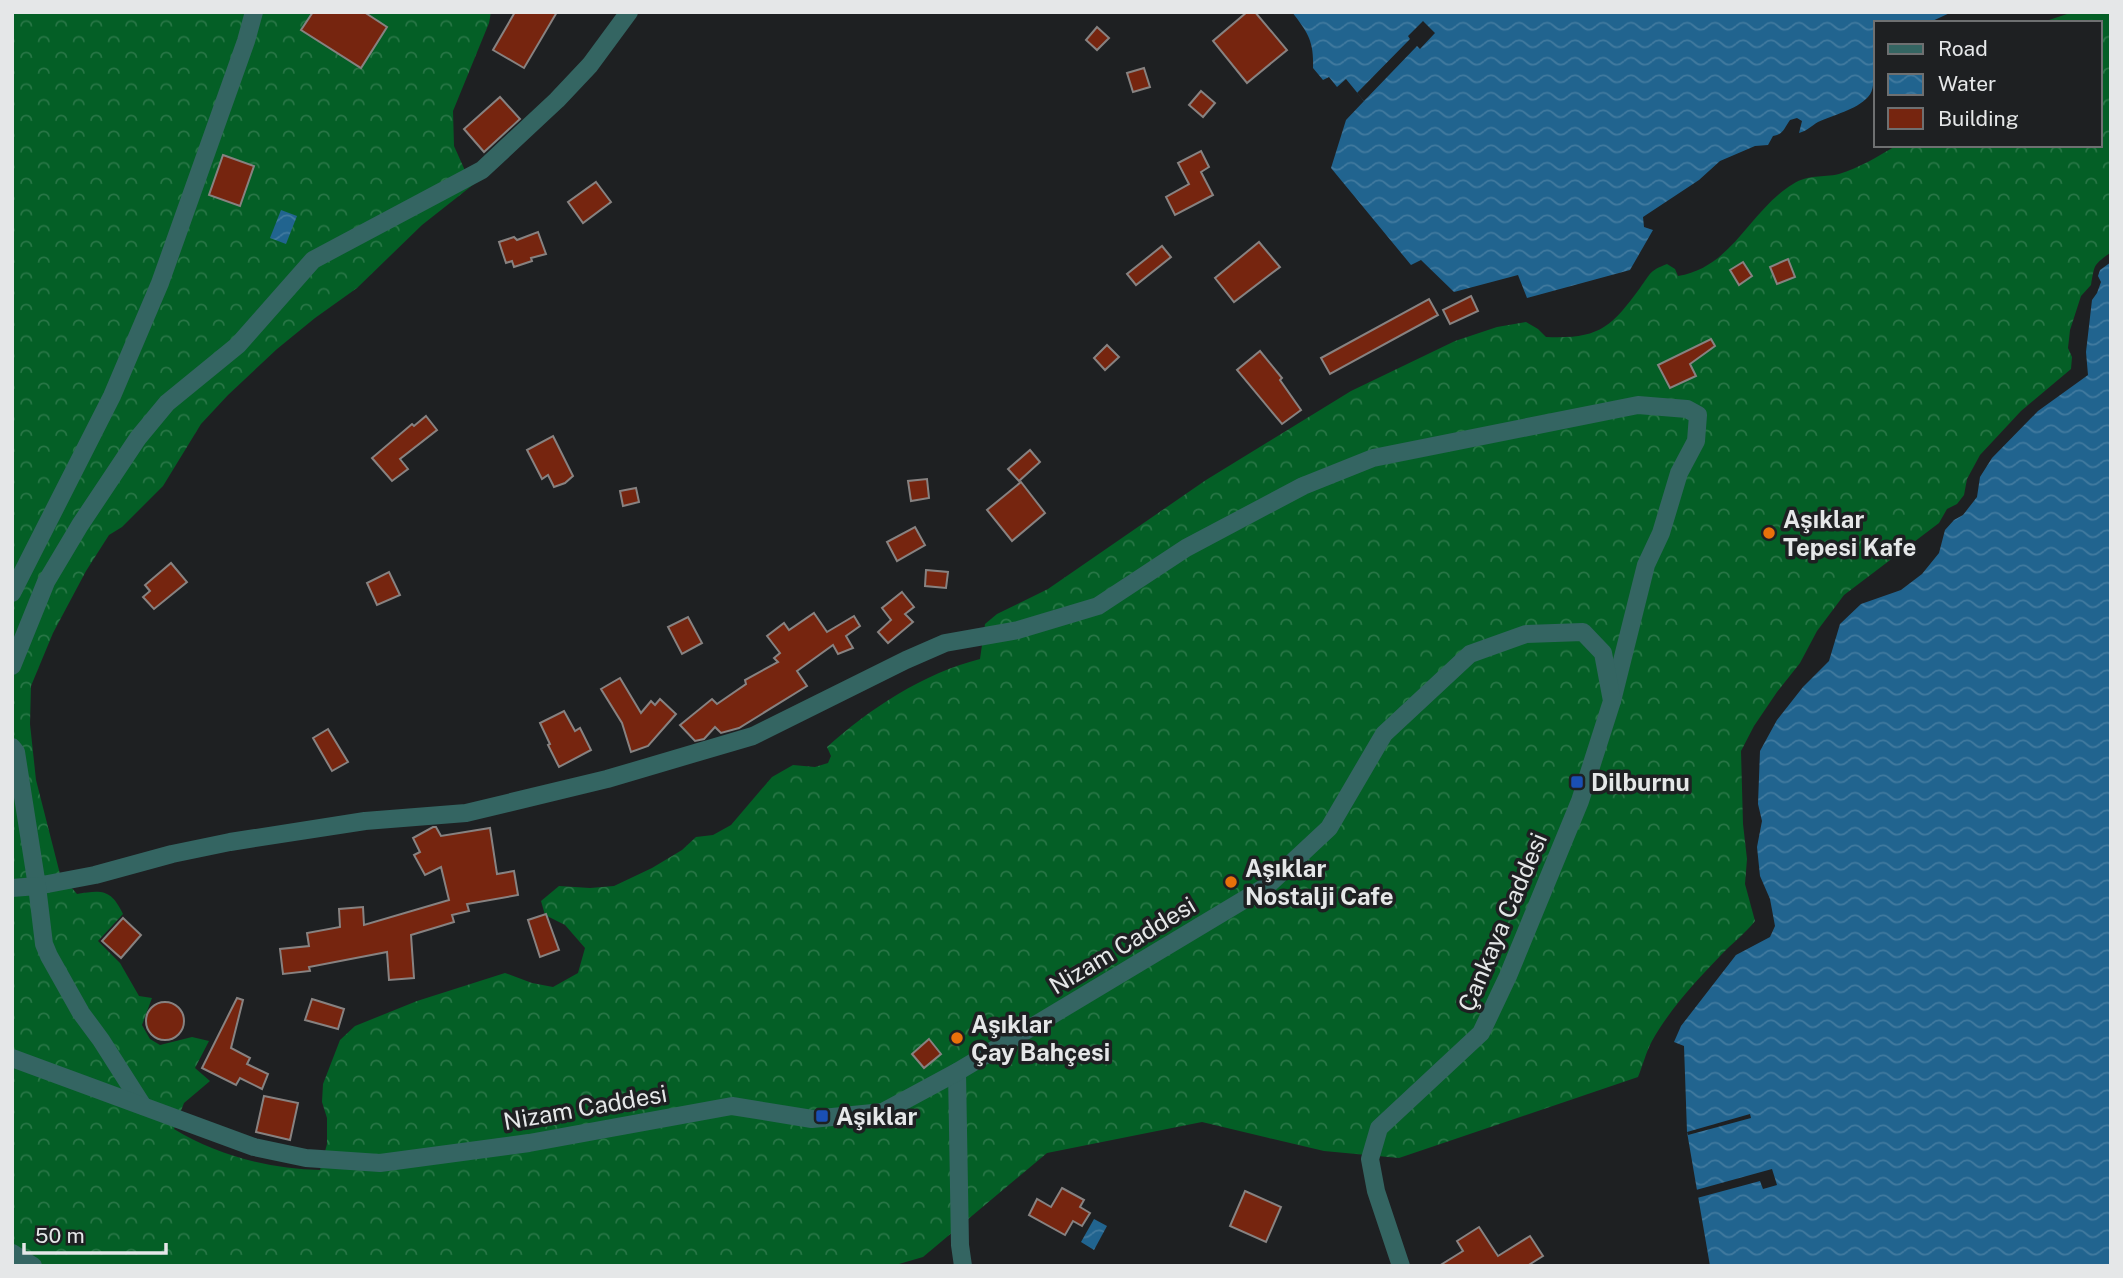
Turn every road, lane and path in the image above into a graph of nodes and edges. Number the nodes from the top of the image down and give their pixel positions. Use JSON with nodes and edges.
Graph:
{"nodes":[{"id":1,"x":254,"y":12,"type":"edge"},
{"id":2,"x":629,"y":12,"type":"edge"},
{"id":3,"x":12,"y":593,"type":"edge"},
{"id":4,"x":12,"y":666,"type":"edge"},
{"id":5,"x":1612,"y":701,"type":"junction"},
{"id":6,"x":12,"y":747,"type":"edge"},
{"id":7,"x":1580,"y":801,"type":"joint"},
{"id":8,"x":37,"y":886,"type":"junction"},
{"id":9,"x":12,"y":888,"type":"edge"},
{"id":10,"x":12,"y":1058,"type":"edge"},
{"id":11,"x":957,"y":1072,"type":"junction"},
{"id":12,"x":143,"y":1106,"type":"junction"},
{"id":13,"x":960,"y":1245,"type":"junction"},
{"id":14,"x":12,"y":1253,"type":"edge"},
{"id":15,"x":33,"y":1266,"type":"edge"},
{"id":16,"x":963,"y":1266,"type":"edge"},
{"id":17,"x":972,"y":1266,"type":"edge"},
{"id":18,"x":1401,"y":1266,"type":"edge"}],
"edges":[{"from":1,"to":3,"type":"street"},
{"from":2,"to":4,"type":"street"},
{"from":5,"to":7,"type":"street","name":"Nizam Caddesi"},
{"from":5,"to":8,"type":"street"},
{"from":5,"to":11,"type":"street","name":"Nizam Caddesi"},
{"from":6,"to":8,"type":"street"},
{"from":7,"to":18,"type":"street","name":"Çankaya Caddesi"},
{"from":8,"to":9,"type":"street"},
{"from":8,"to":12,"type":"street"},
{"from":10,"to":12,"type":"street","name":"Nizam Caddesi"},
{"from":11,"to":12,"type":"street","name":"Nizam Caddesi"},
{"from":11,"to":13,"type":"street"},
{"from":13,"to":16,"type":"street"},
{"from":13,"to":17,"type":"street"},
{"from":14,"to":15,"type":"street"}]}
